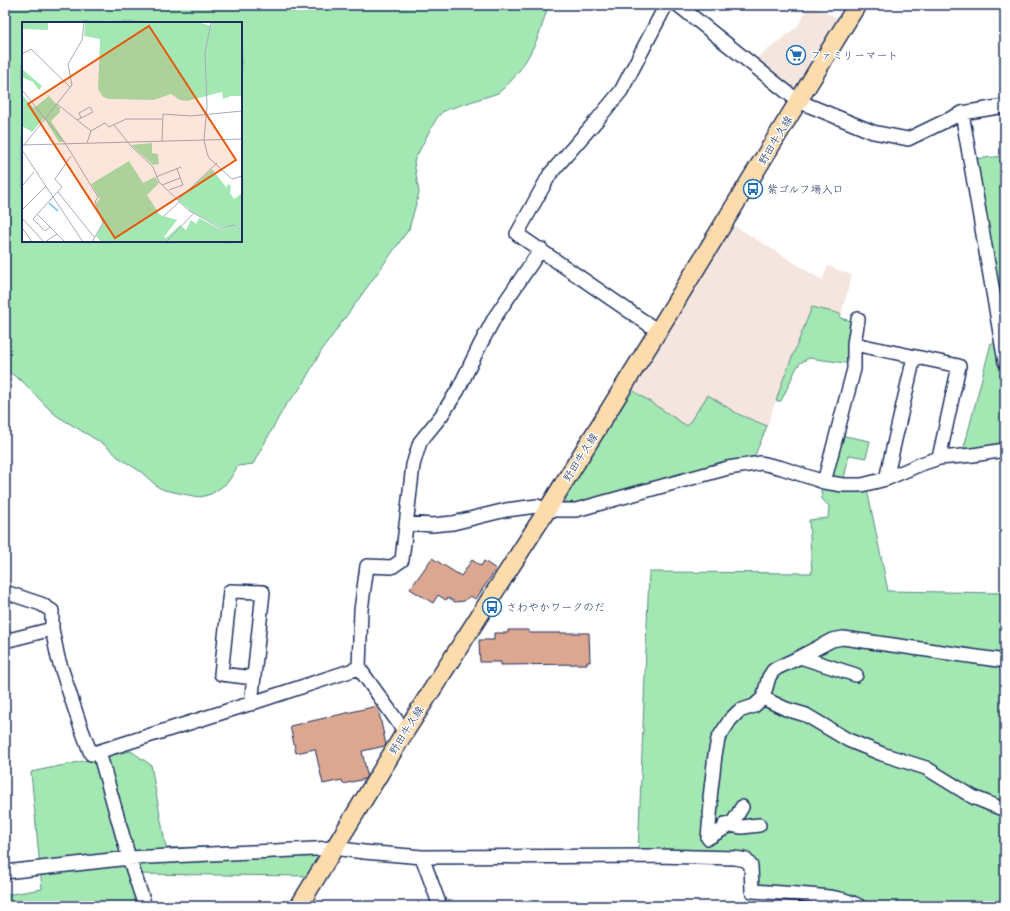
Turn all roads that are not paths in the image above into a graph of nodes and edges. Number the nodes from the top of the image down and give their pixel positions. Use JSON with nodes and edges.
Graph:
{"nodes":[{"id":1,"x":666,"y":5,"type":"edge"},
{"id":2,"x":678,"y":5,"type":"edge"},
{"id":3,"x":857,"y":5,"type":"edge"},
{"id":4,"x":798,"y":101,"type":"junction"},
{"id":5,"x":1005,"y":106,"type":"edge"},
{"id":6,"x":962,"y":113,"type":"junction"},
{"id":7,"x":541,"y":249,"type":"junction"},
{"id":8,"x":858,"y":319,"type":"dead end"},
{"id":9,"x":658,"y":331,"type":"junction"},
{"id":10,"x":854,"y":344,"type":"junction"},
{"id":11,"x":914,"y":357,"type":"junction"},
{"id":12,"x":1005,"y":362,"type":"edge"},
{"id":13,"x":1005,"y":450,"type":"edge"},
{"id":14,"x":939,"y":458,"type":"junction"},
{"id":15,"x":886,"y":479,"type":"junction"},
{"id":16,"x":824,"y":482,"type":"junction"},
{"id":17,"x":547,"y":510,"type":"junction"},
{"id":18,"x":406,"y":523,"type":"junction"},
{"id":19,"x":5,"y":592,"type":"edge"},
{"id":20,"x":52,"y":629,"type":"junction"},
{"id":21,"x":5,"y":641,"type":"edge"},
{"id":22,"x":800,"y":657,"type":"junction"},
{"id":23,"x":1005,"y":661,"type":"edge"},
{"id":24,"x":359,"y":668,"type":"junction"},
{"id":25,"x":856,"y":675,"type":"dead end"},
{"id":26,"x":254,"y":678,"type":"junction"},
{"id":27,"x":763,"y":698,"type":"junction"},
{"id":28,"x":251,"y":704,"type":"junction"},
{"id":29,"x":405,"y":732,"type":"junction"},
{"id":30,"x":98,"y":752,"type":"junction"},
{"id":31,"x":742,"y":807,"type":"dead end"},
{"id":32,"x":1005,"y":810,"type":"edge"},
{"id":33,"x":732,"y":824,"type":"junction"},
{"id":34,"x":759,"y":825,"type":"dead end"},
{"id":35,"x":334,"y":848,"type":"junction"},
{"id":36,"x":422,"y":857,"type":"junction"},
{"id":37,"x":129,"y":858,"type":"junction"},
{"id":38,"x":5,"y":872,"type":"edge"},
{"id":39,"x":145,"y":906,"type":"edge"},
{"id":40,"x":299,"y":906,"type":"edge"},
{"id":41,"x":440,"y":906,"type":"edge"},
{"id":42,"x":859,"y":906,"type":"edge"}],
"edges":[{"from":1,"to":7,"type":"street"},
{"from":2,"to":4,"type":"street"},
{"from":3,"to":4,"type":"main road","name":"野田牛久線"},
{"from":4,"to":6,"type":"street"},
{"from":4,"to":9,"type":"main road","name":"野田牛久線"},
{"from":5,"to":6,"type":"street"},
{"from":6,"to":12,"type":"street"},
{"from":7,"to":9,"type":"street"},
{"from":7,"to":18,"type":"street"},
{"from":8,"to":10,"type":"street"},
{"from":9,"to":17,"type":"main road","name":"野田牛久線"},
{"from":10,"to":11,"type":"street"},
{"from":10,"to":16,"type":"street"},
{"from":11,"to":14,"type":"street"},
{"from":11,"to":15,"type":"street"},
{"from":13,"to":14,"type":"street"},
{"from":14,"to":15,"type":"street"},
{"from":15,"to":16,"type":"street"},
{"from":16,"to":17,"type":"street"},
{"from":17,"to":18,"type":"street"},
{"from":17,"to":29,"type":"main road","name":"野田牛久線"},
{"from":18,"to":24,"type":"street"},
{"from":19,"to":20,"type":"street"},
{"from":20,"to":21,"type":"street"},
{"from":20,"to":30,"type":"street"},
{"from":22,"to":23,"type":"street"},
{"from":22,"to":25,"type":"street"},
{"from":22,"to":27,"type":"street"},
{"from":24,"to":28,"type":"street"},
{"from":24,"to":29,"type":"street"},
{"from":26,"to":26,"type":"street"},
{"from":26,"to":28,"type":"street"},
{"from":27,"to":32,"type":"street"},
{"from":27,"to":33,"type":"street"},
{"from":28,"to":30,"type":"street"},
{"from":29,"to":35,"type":"main road","name":"野田牛久線"},
{"from":30,"to":37,"type":"street"},
{"from":31,"to":33,"type":"street"},
{"from":33,"to":34,"type":"street"},
{"from":35,"to":36,"type":"street"},
{"from":35,"to":37,"type":"street"},
{"from":35,"to":40,"type":"main road","name":"野田牛久線"},
{"from":36,"to":41,"type":"street"},
{"from":36,"to":42,"type":"street"},
{"from":37,"to":38,"type":"street"},
{"from":37,"to":39,"type":"street"}]}
